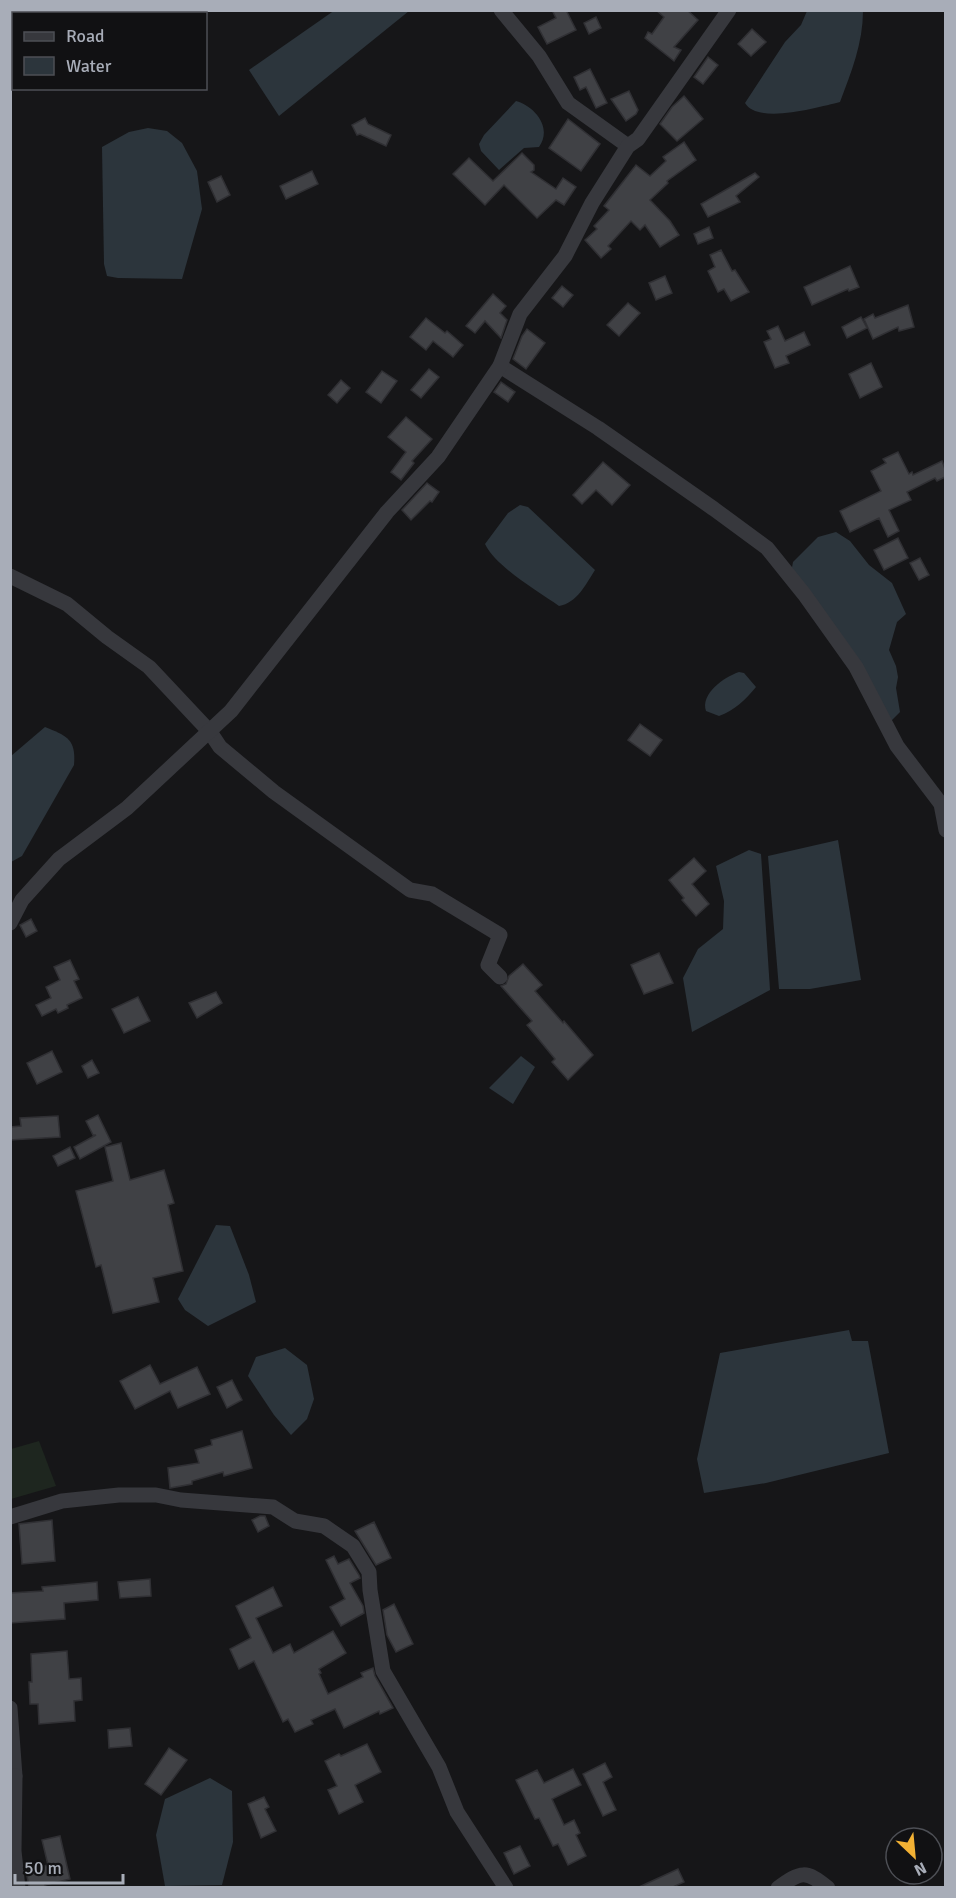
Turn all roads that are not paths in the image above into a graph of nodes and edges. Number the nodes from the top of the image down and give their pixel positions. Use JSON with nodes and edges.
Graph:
{"nodes":[{"id":1,"x":501,"y":10,"type":"edge"},
{"id":2,"x":729,"y":10,"type":"edge"},
{"id":3,"x":628,"y":146,"type":"junction"},
{"id":4,"x":500,"y":366,"type":"junction"},
{"id":5,"x":10,"y":576,"type":"edge"},
{"id":6,"x":210,"y":732,"type":"junction"},
{"id":7,"x":945,"y":830,"type":"edge"},
{"id":8,"x":10,"y":923,"type":"edge"},
{"id":9,"x":500,"y":976,"type":"dead end"},
{"id":10,"x":10,"y":1517,"type":"edge"},
{"id":11,"x":10,"y":1708,"type":"edge"},
{"id":12,"x":13,"y":1777,"type":"edge"},
{"id":13,"x":18,"y":1887,"type":"edge"},
{"id":14,"x":506,"y":1887,"type":"edge"},
{"id":15,"x":778,"y":1887,"type":"edge"},
{"id":16,"x":828,"y":1887,"type":"edge"}],
"edges":[{"from":1,"to":3,"type":"street"},
{"from":2,"to":3,"type":"street"},
{"from":3,"to":4,"type":"street"},
{"from":4,"to":6,"type":"street"},
{"from":4,"to":7,"type":"street"},
{"from":5,"to":6,"type":"street"},
{"from":6,"to":8,"type":"street"},
{"from":6,"to":9,"type":"street"},
{"from":10,"to":14,"type":"street"},
{"from":11,"to":12,"type":"street"},
{"from":12,"to":13,"type":"street"},
{"from":15,"to":16,"type":"street"}]}
